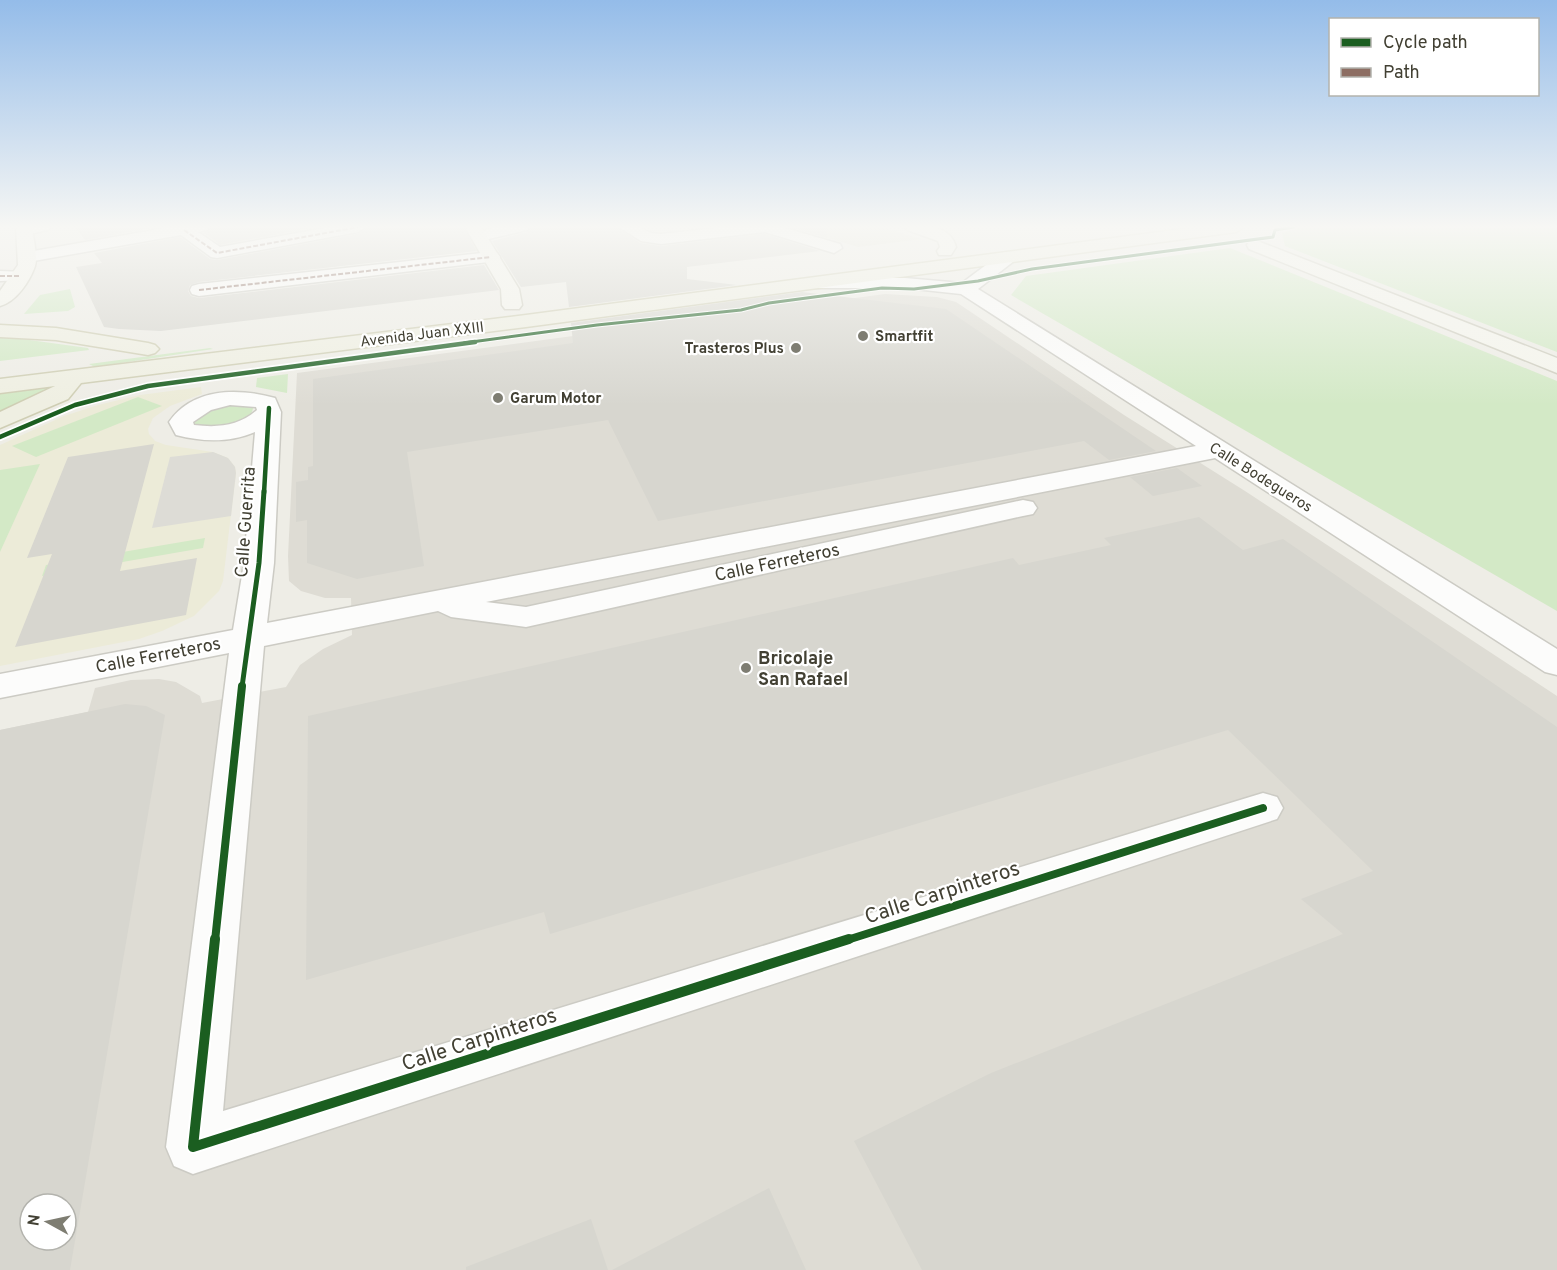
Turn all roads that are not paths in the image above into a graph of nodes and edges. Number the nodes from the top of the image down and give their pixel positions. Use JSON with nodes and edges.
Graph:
{"nodes":[{"id":1,"x":14,"y":286,"type":"edge"},
{"id":2,"x":232,"y":286,"type":"edge"},
{"id":3,"x":508,"y":286,"type":"edge"},
{"id":4,"x":662,"y":286,"type":"edge"},
{"id":5,"x":787,"y":286,"type":"edge"},
{"id":6,"x":938,"y":286,"type":"edge"},
{"id":7,"x":970,"y":286,"type":"edge"},
{"id":8,"x":1358,"y":286,"type":"edge"},
{"id":9,"x":966,"y":289,"type":"junction"},
{"id":10,"x":199,"y":290,"type":"dead end"},
{"id":11,"x":0,"y":300,"type":"edge"},
{"id":12,"x":512,"y":305,"type":"junction"},
{"id":13,"x":0,"y":331,"type":"edge"},
{"id":14,"x":444,"y":332,"type":"junction"},
{"id":15,"x":148,"y":349,"type":"junction"},
{"id":16,"x":84,"y":357,"type":"junction"},
{"id":17,"x":1557,"y":366,"type":"edge"},
{"id":18,"x":0,"y":367,"type":"edge"},
{"id":19,"x":73,"y":379,"type":"junction"},
{"id":20,"x":0,"y":386,"type":"edge"},
{"id":21,"x":269,"y":408,"type":"junction"},
{"id":22,"x":0,"y":421,"type":"edge"},
{"id":23,"x":223,"y":433,"type":"junction"},
{"id":24,"x":266,"y":442,"type":"junction"},
{"id":25,"x":1217,"y":450,"type":"junction"},
{"id":26,"x":248,"y":637,"type":"junction"},
{"id":27,"x":1557,"y":664,"type":"edge"},
{"id":28,"x":0,"y":686,"type":"edge"},
{"id":29,"x":1263,"y":808,"type":"dead end"}],
"edges":[{"from":1,"to":11,"type":"main road"},
{"from":2,"to":10,"type":"street"},
{"from":3,"to":12,"type":"main road"},
{"from":4,"to":12,"type":"main road","name":"Avenida Juan XXIII"},
{"from":5,"to":14,"type":"main road","name":"Avenida Juan XXIII"},
{"from":6,"to":9,"type":"street","name":"Calle Bodegueros"},
{"from":7,"to":9,"type":"street"},
{"from":8,"to":17,"type":"main road"},
{"from":9,"to":25,"type":"street","name":"Calle Bodegueros"},
{"from":12,"to":14,"type":"main road"},
{"from":12,"to":15,"type":"main road","name":"Avenida Juan XXIII"},
{"from":13,"to":15,"type":"main road"},
{"from":14,"to":19,"type":"main road","name":"Avenida Juan XXIII"},
{"from":15,"to":16,"type":"main road","name":"Avenida Juan XXIII"},
{"from":16,"to":18,"type":"main road","name":"Avenida Juan XXIII"},
{"from":16,"to":19,"type":"main road"},
{"from":19,"to":20,"type":"main road","name":"Avenida Juan XXIII"},
{"from":19,"to":22,"type":"main road"},
{"from":21,"to":23,"type":"street"},
{"from":21,"to":23,"type":"street"},
{"from":21,"to":24,"type":"street","name":"Calle Guerrita"},
{"from":23,"to":24,"type":"street","name":"Calle Guerrita"},
{"from":24,"to":26,"type":"street","name":"Calle Guerrita"},
{"from":25,"to":26,"type":"street","name":"Calle Ferreteros"},
{"from":25,"to":27,"type":"street","name":"Calle Bodegueros"},
{"from":26,"to":28,"type":"street","name":"Calle Ferreteros"},
{"from":26,"to":29,"type":"street","name":"Calle Carpinteros"}]}
